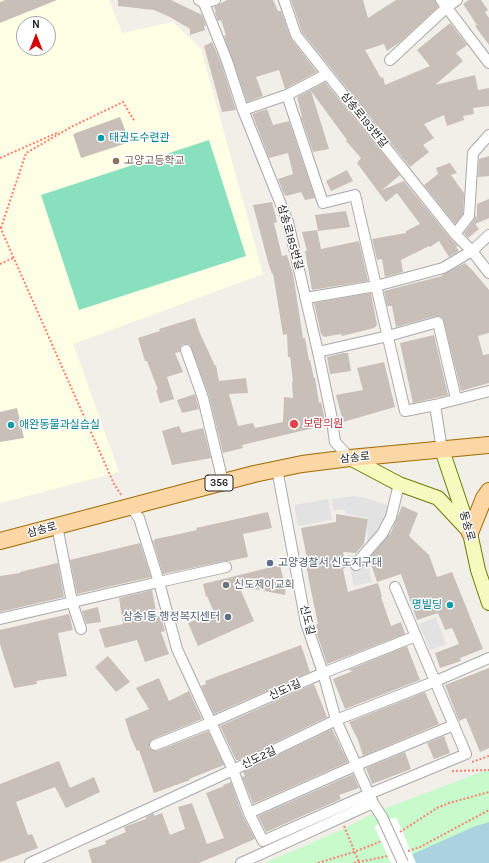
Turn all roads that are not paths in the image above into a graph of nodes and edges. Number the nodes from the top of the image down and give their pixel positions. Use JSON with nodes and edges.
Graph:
{"nodes":[{"id":1,"x":215,"y":0,"type":"edge"},
{"id":2,"x":284,"y":0,"type":"edge"},
{"id":3,"x":457,"y":0,"type":"edge"},
{"id":4,"x":202,"y":2,"type":"edge"},
{"id":5,"x":444,"y":4,"type":"edge"},
{"id":6,"x":485,"y":49,"type":"edge"},
{"id":7,"x":390,"y":60,"type":"dead end"},
{"id":8,"x":489,"y":63,"type":"edge"},
{"id":9,"x":327,"y":74,"type":"junction"},
{"id":10,"x":287,"y":96,"type":"junction"},
{"id":11,"x":244,"y":110,"type":"junction"},
{"id":12,"x":489,"y":135,"type":"edge"},
{"id":13,"x":455,"y":234,"type":"junction"},
{"id":14,"x":489,"y":235,"type":"edge"},
{"id":15,"x":472,"y":251,"type":"junction"},
{"id":16,"x":489,"y":273,"type":"edge"},
{"id":17,"x":376,"y":286,"type":"junction"},
{"id":18,"x":306,"y":298,"type":"junction"},
{"id":19,"x":388,"y":336,"type":"junction"},
{"id":20,"x":186,"y":350,"type":"dead end"},
{"id":21,"x":318,"y":352,"type":"junction"},
{"id":22,"x":489,"y":391,"type":"edge"},
{"id":23,"x":456,"y":399,"type":"junction"},
{"id":24,"x":436,"y":405,"type":"junction"},
{"id":25,"x":489,"y":434,"type":"edge"},
{"id":26,"x":489,"y":445,"type":"edge"},
{"id":27,"x":442,"y":450,"type":"junction"},
{"id":28,"x":489,"y":452,"type":"edge"},
{"id":29,"x":350,"y":458,"type":"junction"},
{"id":30,"x":277,"y":469,"type":"junction"},
{"id":31,"x":223,"y":482,"type":"junction"},
{"id":32,"x":398,"y":484,"type":"junction"},
{"id":33,"x":489,"y":492,"type":"edge"},
{"id":34,"x":130,"y":506,"type":"junction"},
{"id":35,"x":57,"y":526,"type":"junction"},
{"id":36,"x":470,"y":533,"type":"junction"},
{"id":37,"x":0,"y":541,"type":"edge"},
{"id":38,"x":356,"y":565,"type":"dead end"},
{"id":39,"x":226,"y":567,"type":"dead end"},
{"id":40,"x":159,"y":582,"type":"junction"},
{"id":41,"x":395,"y":587,"type":"dead end"},
{"id":42,"x":72,"y":602,"type":"junction"},
{"id":43,"x":489,"y":603,"type":"edge"},
{"id":44,"x":0,"y":619,"type":"edge"},
{"id":45,"x":81,"y":629,"type":"dead end"},
{"id":46,"x":416,"y":636,"type":"junction"},
{"id":47,"x":489,"y":658,"type":"edge"},
{"id":48,"x":323,"y":673,"type":"junction"},
{"id":49,"x":436,"y":681,"type":"junction"},
{"id":50,"x":336,"y":720,"type":"junction"},
{"id":51,"x":210,"y":723,"type":"junction"},
{"id":52,"x":454,"y":725,"type":"junction"},
{"id":53,"x":155,"y":745,"type":"dead end"},
{"id":54,"x":357,"y":765,"type":"junction"},
{"id":55,"x":233,"y":770,"type":"junction"},
{"id":56,"x":371,"y":798,"type":"junction"},
{"id":57,"x":249,"y":813,"type":"junction"},
{"id":58,"x":404,"y":858,"type":"edge"},
{"id":59,"x":30,"y":863,"type":"edge"},
{"id":60,"x":242,"y":863,"type":"edge"}],
"edges":[{"from":1,"to":4,"type":"street"},
{"from":2,"to":9,"type":"street","name":"삼송로193번길"},
{"from":3,"to":5,"type":"street"},
{"from":4,"to":11,"type":"street","name":"삼송로185번길"},
{"from":5,"to":6,"type":"street"},
{"from":5,"to":7,"type":"street"},
{"from":6,"to":8,"type":"street"},
{"from":9,"to":10,"type":"street"},
{"from":9,"to":13,"type":"street","name":"삼송로193번길"},
{"from":10,"to":11,"type":"street"},
{"from":10,"to":17,"type":"street"},
{"from":11,"to":18,"type":"street","name":"삼송로185번길"},
{"from":12,"to":13,"type":"street"},
{"from":13,"to":15,"type":"street","name":"삼송로193번길"},
{"from":14,"to":15,"type":"street"},
{"from":15,"to":16,"type":"street","name":"삼송로193번길"},
{"from":15,"to":17,"type":"street"},
{"from":17,"to":18,"type":"street"},
{"from":17,"to":19,"type":"street"},
{"from":18,"to":21,"type":"street","name":"삼송로185번길"},
{"from":19,"to":21,"type":"street"},
{"from":19,"to":23,"type":"street"},
{"from":19,"to":24,"type":"street"},
{"from":20,"to":31,"type":"street"},
{"from":21,"to":29,"type":"street","name":"삼송로185번길"},
{"from":22,"to":23,"type":"street"},
{"from":23,"to":24,"type":"street"},
{"from":24,"to":27,"type":"street"},
{"from":25,"to":27,"type":"main road","number":"356"},
{"from":26,"to":27,"type":"main road","name":"삼송로"},
{"from":27,"to":28,"type":"main road","number":"356"},
{"from":27,"to":29,"type":"main road","name":"삼송로","number":"356"},
{"from":27,"to":36,"type":"main road","name":"동송로"},
{"from":29,"to":30,"type":"main road","name":"삼송로","number":"356"},
{"from":29,"to":32,"type":"main road"},
{"from":30,"to":31,"type":"main road","name":"삼송로","number":"356"},
{"from":30,"to":48,"type":"street","name":"신도길"},
{"from":31,"to":34,"type":"main road","name":"삼송로","number":"356"},
{"from":32,"to":36,"type":"main road"},
{"from":32,"to":38,"type":"street"},
{"from":33,"to":36,"type":"main road"},
{"from":34,"to":35,"type":"main road","name":"삼송로","number":"356"},
{"from":34,"to":40,"type":"street"},
{"from":35,"to":37,"type":"main road","name":"삼송로","number":"356"},
{"from":35,"to":42,"type":"street"},
{"from":36,"to":43,"type":"main road","name":"동송로"},
{"from":39,"to":40,"type":"street"},
{"from":40,"to":42,"type":"street"},
{"from":40,"to":51,"type":"street"},
{"from":41,"to":46,"type":"street"},
{"from":42,"to":44,"type":"street"},
{"from":42,"to":45,"type":"street"},
{"from":46,"to":48,"type":"street","name":"신도1길"},
{"from":46,"to":49,"type":"street"},
{"from":47,"to":49,"type":"street","name":"신도2길"},
{"from":48,"to":50,"type":"street","name":"신도길"},
{"from":48,"to":51,"type":"street","name":"신도1길"},
{"from":49,"to":50,"type":"street","name":"신도2길"},
{"from":49,"to":52,"type":"street"},
{"from":50,"to":54,"type":"street","name":"신도길"},
{"from":50,"to":55,"type":"street","name":"신도2길"},
{"from":51,"to":53,"type":"street","name":"신도1길"},
{"from":51,"to":55,"type":"street"},
{"from":52,"to":54,"type":"street"},
{"from":52,"to":56,"type":"street"},
{"from":54,"to":56,"type":"street","name":"신도길"},
{"from":54,"to":57,"type":"street"},
{"from":55,"to":57,"type":"street"},
{"from":55,"to":59,"type":"street","name":"신도2길"},
{"from":56,"to":57,"type":"street"},
{"from":56,"to":58,"type":"street","name":"신도길","bridge":true},
{"from":56,"to":60,"type":"street"}]}
